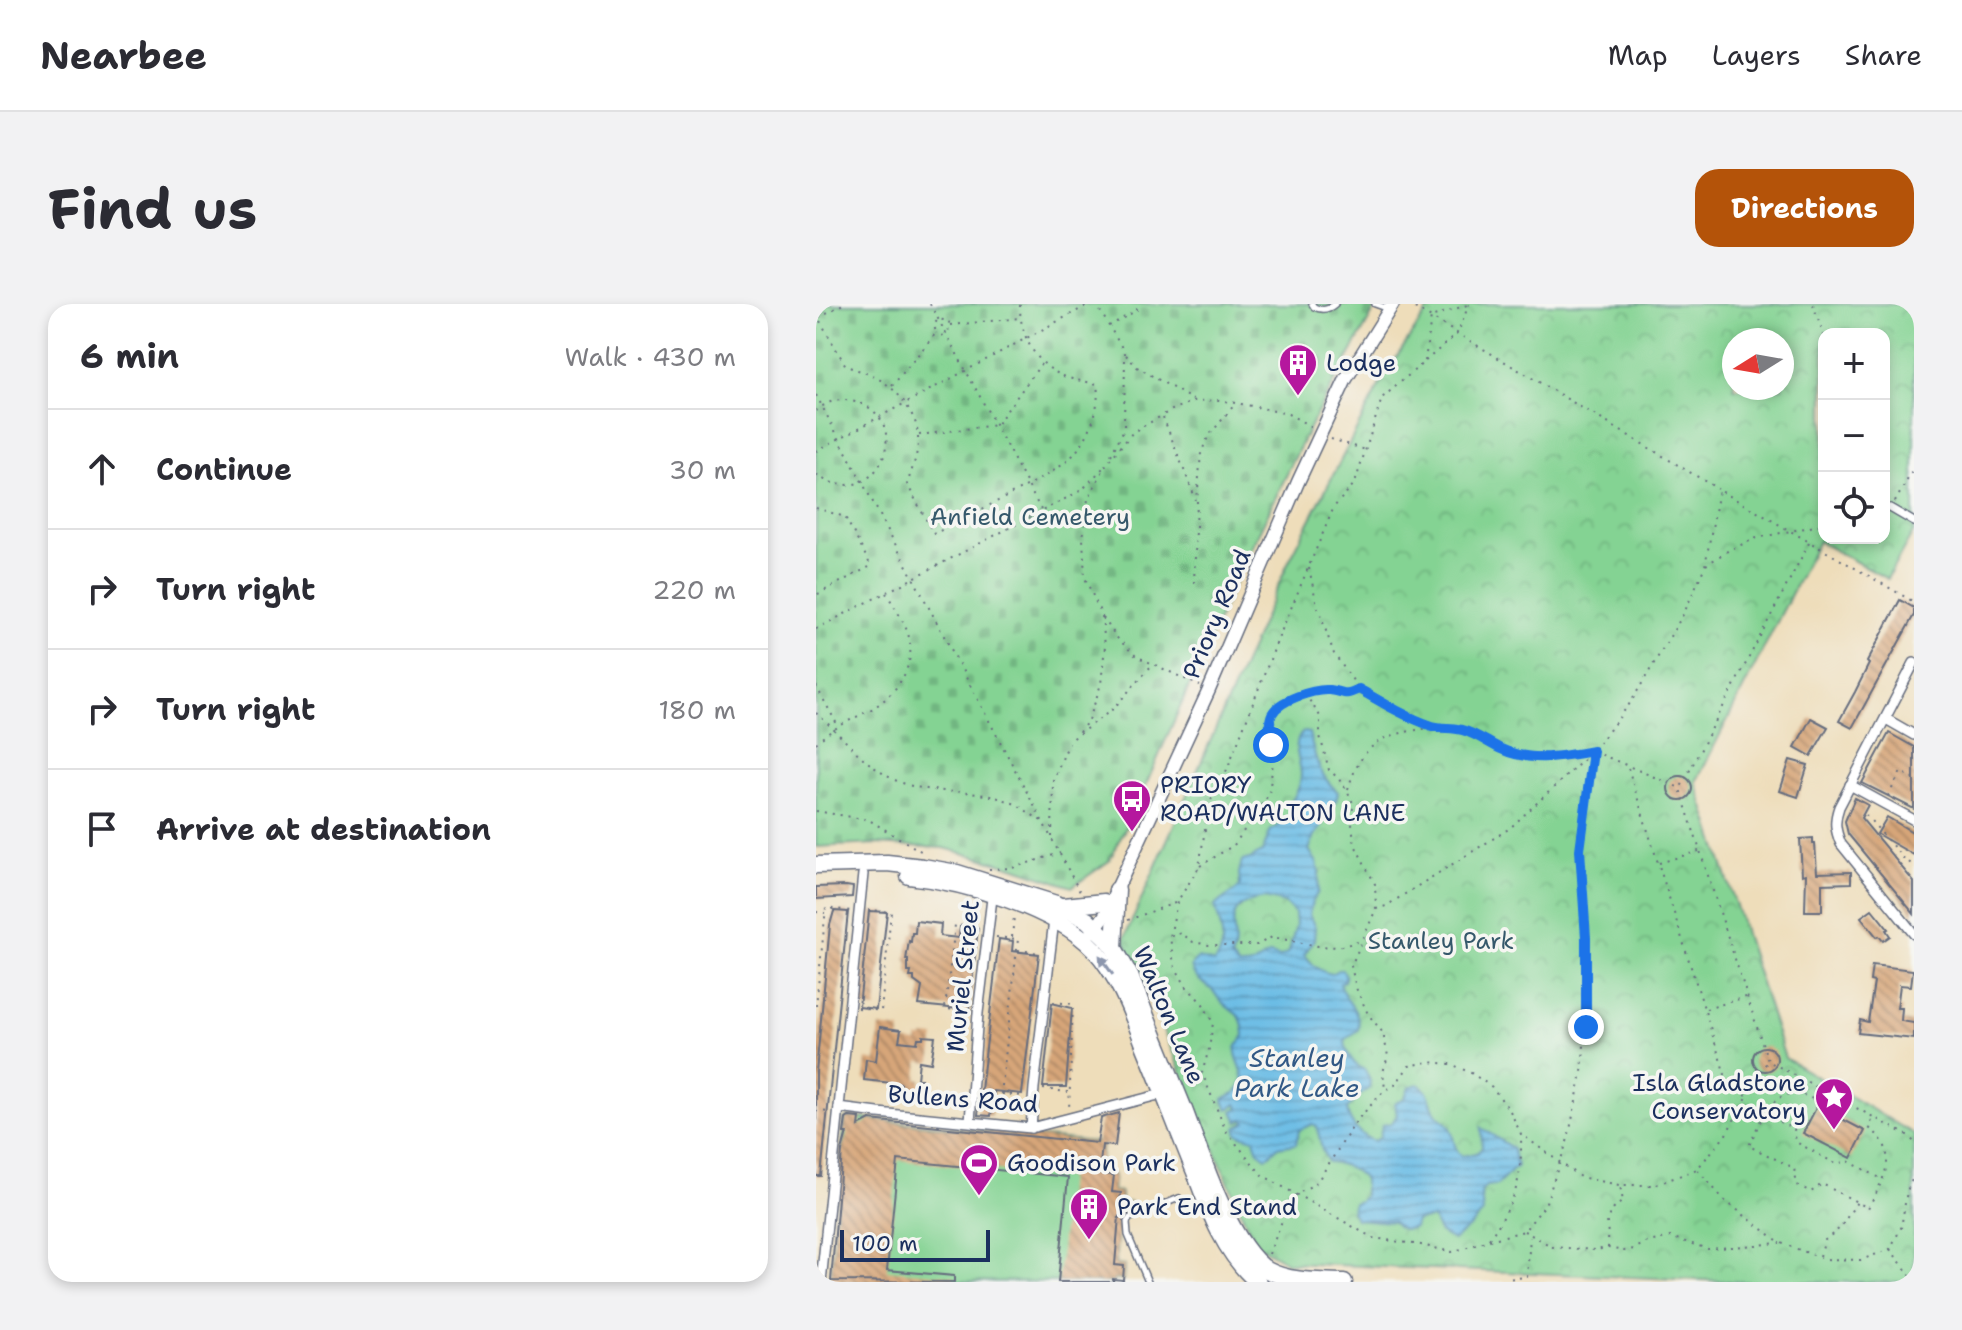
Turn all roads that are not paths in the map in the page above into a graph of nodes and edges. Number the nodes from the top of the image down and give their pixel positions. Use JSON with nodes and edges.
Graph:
{"nodes":[{"id":1,"x":1312,"y":304,"type":"edge"},
{"id":2,"x":1335,"y":304,"type":"edge"},
{"id":3,"x":1375,"y":304,"type":"edge"},
{"id":4,"x":1391,"y":307,"type":"edge"},
{"id":5,"x":1890,"y":508,"type":"road end"},
{"id":6,"x":1914,"y":522,"type":"edge"},
{"id":7,"x":1914,"y":663,"type":"edge"},
{"id":8,"x":1886,"y":719,"type":"junction"},
{"id":9,"x":1914,"y":735,"type":"edge"},
{"id":10,"x":1850,"y":785,"type":"junction"},
{"id":11,"x":1914,"y":820,"type":"edge"},
{"id":12,"x":816,"y":865,"type":"edge"},
{"id":13,"x":863,"y":874,"type":"junction"},
{"id":14,"x":816,"y":875,"type":"edge"},
{"id":15,"x":993,"y":889,"type":"junction"},
{"id":16,"x":1112,"y":895,"type":"junction"},
{"id":17,"x":1058,"y":913,"type":"junction"},
{"id":18,"x":1085,"y":930,"type":"junction"},
{"id":19,"x":1914,"y":934,"type":"edge"},
{"id":20,"x":1114,"y":948,"type":"junction"},
{"id":21,"x":1170,"y":1092,"type":"junction"},
{"id":22,"x":839,"y":1110,"type":"junction"},
{"id":23,"x":970,"y":1121,"type":"junction"},
{"id":24,"x":1031,"y":1128,"type":"junction"},
{"id":25,"x":1179,"y":1198,"type":"dead end"},
{"id":26,"x":1241,"y":1265,"type":"junction"},
{"id":27,"x":1279,"y":1281,"type":"edge"},
{"id":28,"x":821,"y":1282,"type":"edge"},
{"id":29,"x":1148,"y":1282,"type":"edge"},
{"id":30,"x":1247,"y":1282,"type":"edge"},
{"id":31,"x":1258,"y":1282,"type":"edge"},
{"id":32,"x":1344,"y":1282,"type":"edge"}],
"edges":[{"from":1,"to":2,"type":"lane"},
{"from":3,"to":4,"type":"lane"},
{"from":4,"to":16,"type":"street","name":"Priory Road"},
{"from":5,"to":6,"type":"street"},
{"from":7,"to":8,"type":"street"},
{"from":8,"to":9,"type":"street"},
{"from":8,"to":10,"type":"street"},
{"from":10,"to":11,"type":"street"},
{"from":10,"to":19,"type":"street"},
{"from":12,"to":15,"type":"highway","name":"Walton Lane"},
{"from":13,"to":14,"type":"highway","name":"Walton Lane"},
{"from":13,"to":15,"type":"highway","name":"Walton Lane"},
{"from":13,"to":22,"type":"street"},
{"from":15,"to":17,"type":"highway","name":"Walton Lane"},
{"from":15,"to":17,"type":"highway","name":"Walton Lane"},
{"from":15,"to":23,"type":"street","name":"Muriel Street"},
{"from":16,"to":17,"type":"highway"},
{"from":16,"to":18,"type":"street","name":"Priory Road"},
{"from":16,"to":20,"type":"highway"},
{"from":17,"to":18,"type":"highway","name":"Walton Lane"},
{"from":17,"to":24,"type":"street"},
{"from":18,"to":20,"type":"highway","name":"Walton Lane"},
{"from":21,"to":18,"type":"highway","name":"Walton Lane","one_way":true},
{"from":20,"to":21,"type":"highway","name":"Walton Lane"},
{"from":21,"to":24,"type":"street","name":"Bullens Road"},
{"from":21,"to":26,"type":"highway","name":"Walton Lane"},
{"from":21,"to":27,"type":"highway","name":"Walton Lane"},
{"from":22,"to":23,"type":"street","name":"Bullens Road"},
{"from":22,"to":28,"type":"street"},
{"from":23,"to":24,"type":"street","name":"Bullens Road"},
{"from":25,"to":29,"type":"lane"},
{"from":26,"to":30,"type":"street"},
{"from":26,"to":31,"type":"highway","name":"Walton Lane"},
{"from":27,"to":32,"type":"highway","name":"Walton Lane"}]}
